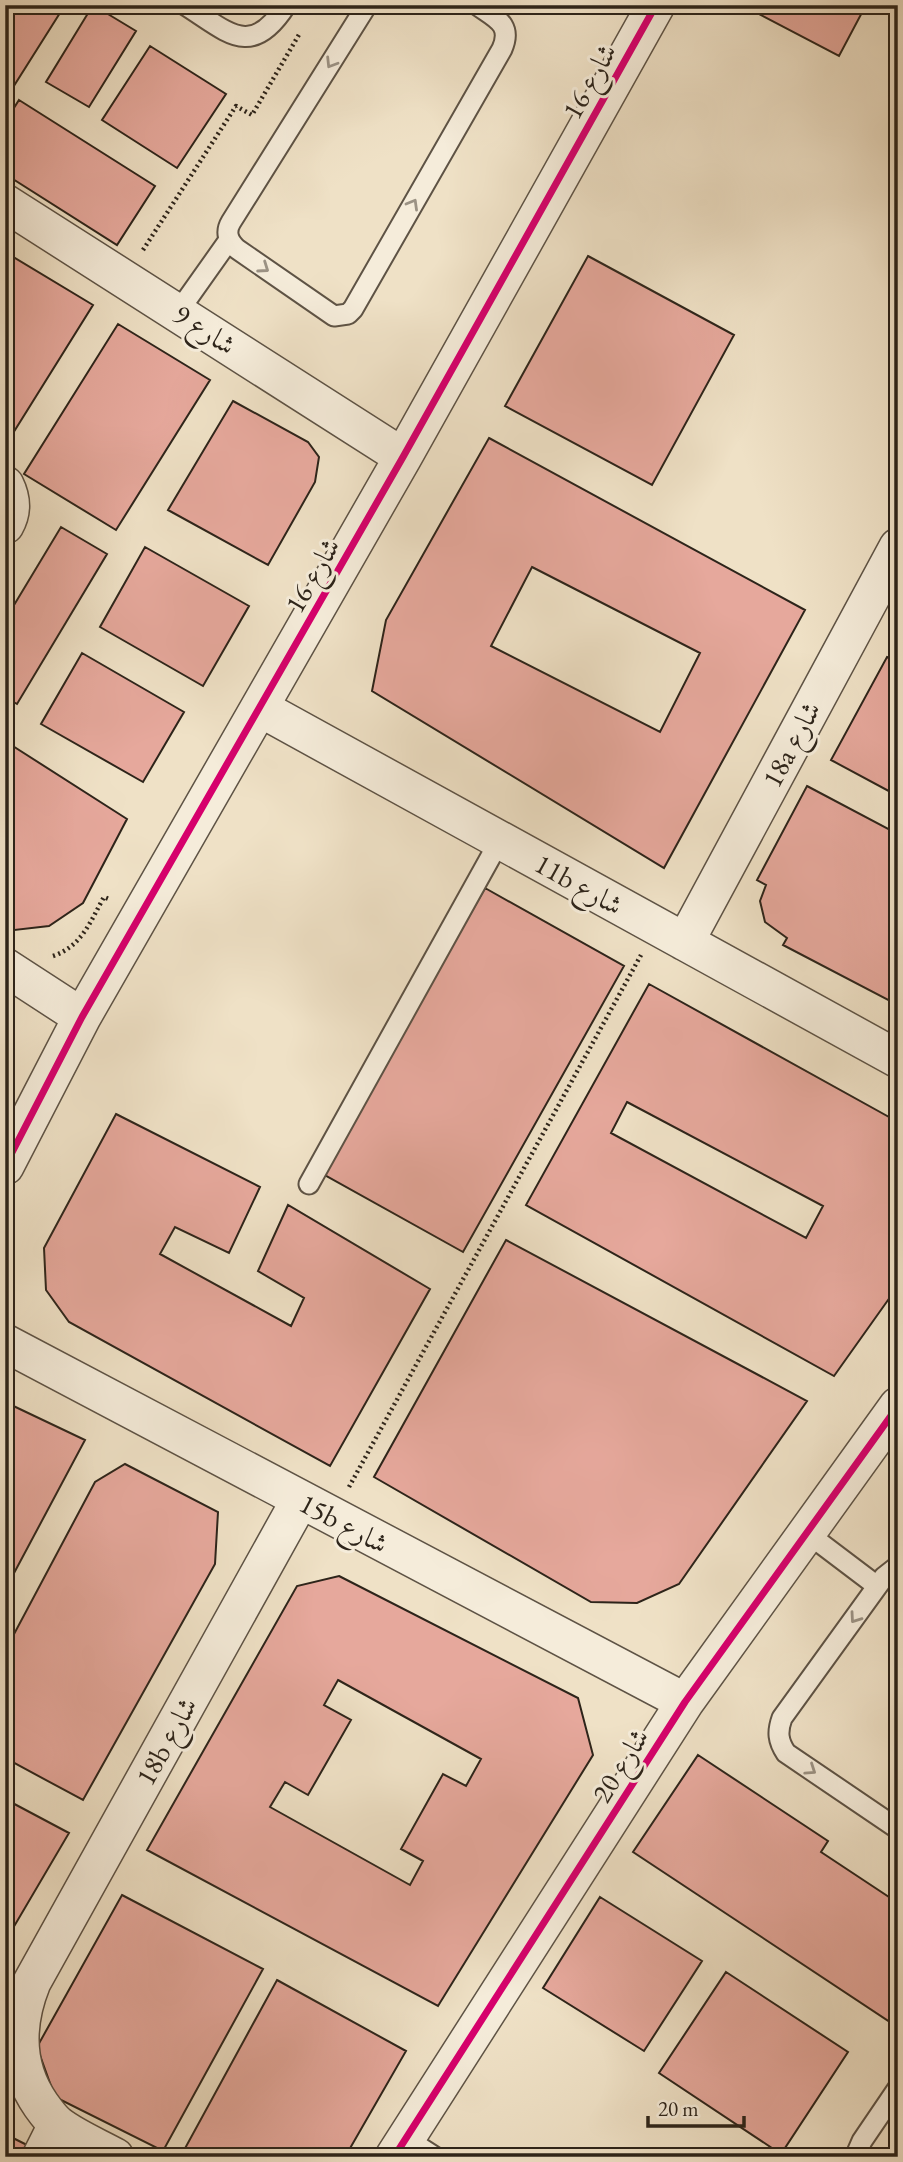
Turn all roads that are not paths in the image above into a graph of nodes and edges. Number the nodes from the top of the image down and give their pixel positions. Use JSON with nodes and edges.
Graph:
{"nodes":[{"id":1,"x":185,"y":5,"type":"edge"},
{"id":2,"x":286,"y":5,"type":"edge"},
{"id":3,"x":367,"y":5,"type":"edge"},
{"id":4,"x":477,"y":5,"type":"edge"},
{"id":5,"x":656,"y":5,"type":"edge"},
{"id":6,"x":5,"y":203,"type":"edge"},
{"id":7,"x":229,"y":240,"type":"junction"},
{"id":8,"x":178,"y":312,"type":"junction"},
{"id":9,"x":403,"y":457,"type":"junction"},
{"id":10,"x":5,"y":485,"type":"edge"},
{"id":11,"x":5,"y":525,"type":"edge"},
{"id":12,"x":898,"y":547,"type":"edge"},
{"id":13,"x":260,"y":708,"type":"junction"},
{"id":14,"x":500,"y":840,"type":"junction"},
{"id":15,"x":671,"y":934,"type":"junction"},
{"id":16,"x":5,"y":967,"type":"edge"},
{"id":17,"x":82,"y":1017,"type":"junction"},
{"id":18,"x":898,"y":1059,"type":"edge"},
{"id":19,"x":5,"y":1166,"type":"edge"},
{"id":20,"x":309,"y":1184,"type":"dead end"},
{"id":21,"x":5,"y":1343,"type":"edge"},
{"id":22,"x":896,"y":1413,"type":"edge"},
{"id":23,"x":300,"y":1500,"type":"junction"},
{"id":24,"x":807,"y":1533,"type":"junction"},
{"id":25,"x":898,"y":1566,"type":"edge"},
{"id":26,"x":877,"y":1586,"type":"junction"},
{"id":27,"x":685,"y":1702,"type":"junction"},
{"id":28,"x":898,"y":1829,"type":"edge"},
{"id":29,"x":898,"y":2088,"type":"edge"},
{"id":30,"x":57,"y":2125,"type":"junction"},
{"id":31,"x":412,"y":2151,"type":"edge"},
{"id":32,"x":41,"y":2157,"type":"edge"},
{"id":33,"x":116,"y":2157,"type":"edge"},
{"id":34,"x":855,"y":2157,"type":"edge"}],
"edges":[{"from":1,"to":2,"type":"lane"},
{"from":3,"to":7,"type":"lane","one_way":true},
{"from":7,"to":4,"type":"lane","one_way":true},
{"from":5,"to":9,"type":"street","name":"شارع 16"},
{"from":6,"to":8,"type":"street","name":"شارع 9"},
{"from":7,"to":8,"type":"lane"},
{"from":8,"to":9,"type":"street","name":"شارع 9"},
{"from":9,"to":13,"type":"street","name":"شارع 16"},
{"from":10,"to":11,"type":"street"},
{"from":12,"to":15,"type":"street","name":"18a شارع"},
{"from":13,"to":14,"type":"street","name":"11b شارع"},
{"from":13,"to":17,"type":"street","name":"شارع 16"},
{"from":14,"to":15,"type":"street","name":"11b شارع"},
{"from":14,"to":20,"type":"lane"},
{"from":15,"to":18,"type":"street","name":"11b شارع"},
{"from":16,"to":17,"type":"street"},
{"from":17,"to":19,"type":"street","name":"شارع 16"},
{"from":21,"to":23,"type":"street","name":"15b شارع"},
{"from":22,"to":24,"type":"street","name":"شارع 20"},
{"from":23,"to":27,"type":"street","name":"15b شارع"},
{"from":23,"to":30,"type":"street","name":"18b شارع"},
{"from":24,"to":26,"type":"lane"},
{"from":24,"to":27,"type":"street","name":"شارع 20"},
{"from":25,"to":26,"type":"lane"},
{"from":26,"to":28,"type":"lane","one_way":true},
{"from":27,"to":31,"type":"street","name":"شارع 20"},
{"from":29,"to":34,"type":"lane"},
{"from":30,"to":32,"type":"street"},
{"from":30,"to":33,"type":"street"}]}
